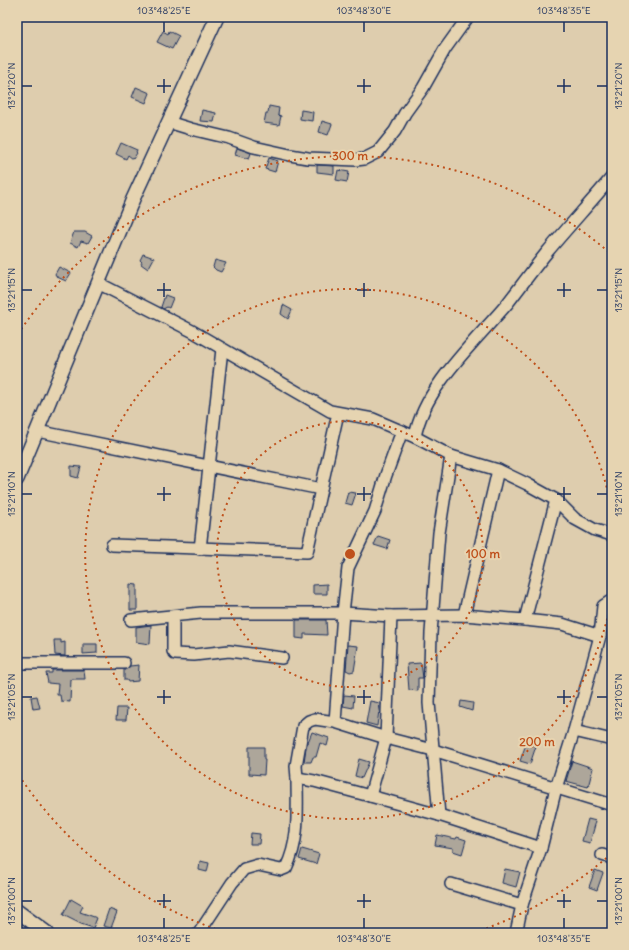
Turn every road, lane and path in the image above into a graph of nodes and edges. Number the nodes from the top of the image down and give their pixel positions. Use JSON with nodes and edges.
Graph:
{"nodes":[{"id":1,"x":217,"y":17,"type":"edge"},
{"id":2,"x":468,"y":17,"type":"edge"},
{"id":3,"x":168,"y":122,"type":"junction"},
{"id":4,"x":612,"y":178,"type":"edge"},
{"id":5,"x":98,"y":283,"type":"junction"},
{"id":6,"x":222,"y":349,"type":"junction"},
{"id":7,"x":338,"y":413,"type":"junction"},
{"id":8,"x":37,"y":431,"type":"junction"},
{"id":9,"x":402,"y":431,"type":"junction"},
{"id":10,"x":415,"y":437,"type":"junction"},
{"id":11,"x":451,"y":456,"type":"junction"},
{"id":12,"x":209,"y":466,"type":"junction"},
{"id":13,"x":498,"y":470,"type":"junction"},
{"id":14,"x":17,"y":479,"type":"edge"},
{"id":15,"x":321,"y":489,"type":"junction"},
{"id":16,"x":556,"y":500,"type":"junction"},
{"id":17,"x":612,"y":535,"type":"edge"},
{"id":18,"x":112,"y":545,"type":"dead end"},
{"id":19,"x":200,"y":549,"type":"junction"},
{"id":20,"x":612,"y":603,"type":"edge"},
{"id":21,"x":343,"y":613,"type":"junction"},
{"id":22,"x":464,"y":615,"type":"junction"},
{"id":23,"x":173,"y":616,"type":"junction"},
{"id":24,"x":391,"y":616,"type":"junction"},
{"id":25,"x":433,"y":616,"type":"junction"},
{"id":26,"x":131,"y":620,"type":"dead end"},
{"id":27,"x":525,"y":620,"type":"junction"},
{"id":28,"x":600,"y":636,"type":"junction"},
{"id":29,"x":282,"y":658,"type":"dead end"},
{"id":30,"x":17,"y":663,"type":"edge"},
{"id":31,"x":124,"y":663,"type":"dead end"},
{"id":32,"x":335,"y":722,"type":"junction"},
{"id":33,"x":574,"y":731,"type":"junction"},
{"id":34,"x":386,"y":738,"type":"junction"},
{"id":35,"x":612,"y":740,"type":"edge"},
{"id":36,"x":432,"y":750,"type":"junction"},
{"id":37,"x":297,"y":778,"type":"junction"},
{"id":38,"x":556,"y":788,"type":"junction"},
{"id":39,"x":370,"y":796,"type":"junction"},
{"id":40,"x":609,"y":804,"type":"dead end"},
{"id":41,"x":439,"y":815,"type":"junction"},
{"id":42,"x":541,"y":848,"type":"junction"},
{"id":43,"x":451,"y":884,"type":"dead end"},
{"id":44,"x":522,"y":905,"type":"junction"},
{"id":45,"x":17,"y":910,"type":"edge"},
{"id":46,"x":47,"y":933,"type":"edge"},
{"id":47,"x":199,"y":933,"type":"edge"},
{"id":48,"x":516,"y":933,"type":"edge"}],
"edges":[{"from":1,"to":3,"type":"street"},
{"from":2,"to":3,"type":"street"},
{"from":3,"to":5,"type":"street"},
{"from":4,"to":10,"type":"street"},
{"from":5,"to":6,"type":"street"},
{"from":5,"to":8,"type":"street"},
{"from":6,"to":7,"type":"street"},
{"from":6,"to":12,"type":"street"},
{"from":7,"to":9,"type":"street"},
{"from":7,"to":15,"type":"street"},
{"from":8,"to":12,"type":"street"},
{"from":8,"to":14,"type":"street"},
{"from":9,"to":10,"type":"street"},
{"from":9,"to":21,"type":"street"},
{"from":10,"to":11,"type":"street"},
{"from":11,"to":13,"type":"street"},
{"from":11,"to":25,"type":"street"},
{"from":12,"to":15,"type":"street"},
{"from":12,"to":19,"type":"street"},
{"from":13,"to":16,"type":"street"},
{"from":13,"to":22,"type":"street"},
{"from":15,"to":19,"type":"street"},
{"from":16,"to":17,"type":"street"},
{"from":16,"to":27,"type":"street"},
{"from":18,"to":19,"type":"street"},
{"from":20,"to":28,"type":"street"},
{"from":21,"to":23,"type":"street"},
{"from":21,"to":24,"type":"street"},
{"from":21,"to":32,"type":"street"},
{"from":22,"to":25,"type":"street"},
{"from":22,"to":27,"type":"street"},
{"from":23,"to":26,"type":"street"},
{"from":23,"to":29,"type":"street"},
{"from":24,"to":25,"type":"street"},
{"from":24,"to":34,"type":"street"},
{"from":25,"to":36,"type":"street"},
{"from":27,"to":28,"type":"street"},
{"from":28,"to":33,"type":"street"},
{"from":30,"to":31,"type":"street"},
{"from":32,"to":34,"type":"street"},
{"from":32,"to":37,"type":"street"},
{"from":33,"to":35,"type":"street"},
{"from":33,"to":38,"type":"street"},
{"from":34,"to":36,"type":"street"},
{"from":34,"to":39,"type":"street"},
{"from":36,"to":38,"type":"street"},
{"from":36,"to":41,"type":"street"},
{"from":37,"to":39,"type":"street"},
{"from":37,"to":47,"type":"street"},
{"from":38,"to":40,"type":"street"},
{"from":38,"to":42,"type":"street"},
{"from":39,"to":41,"type":"street"},
{"from":41,"to":42,"type":"street"},
{"from":42,"to":44,"type":"street"},
{"from":43,"to":44,"type":"street"},
{"from":44,"to":48,"type":"street"},
{"from":45,"to":46,"type":"street"}]}
